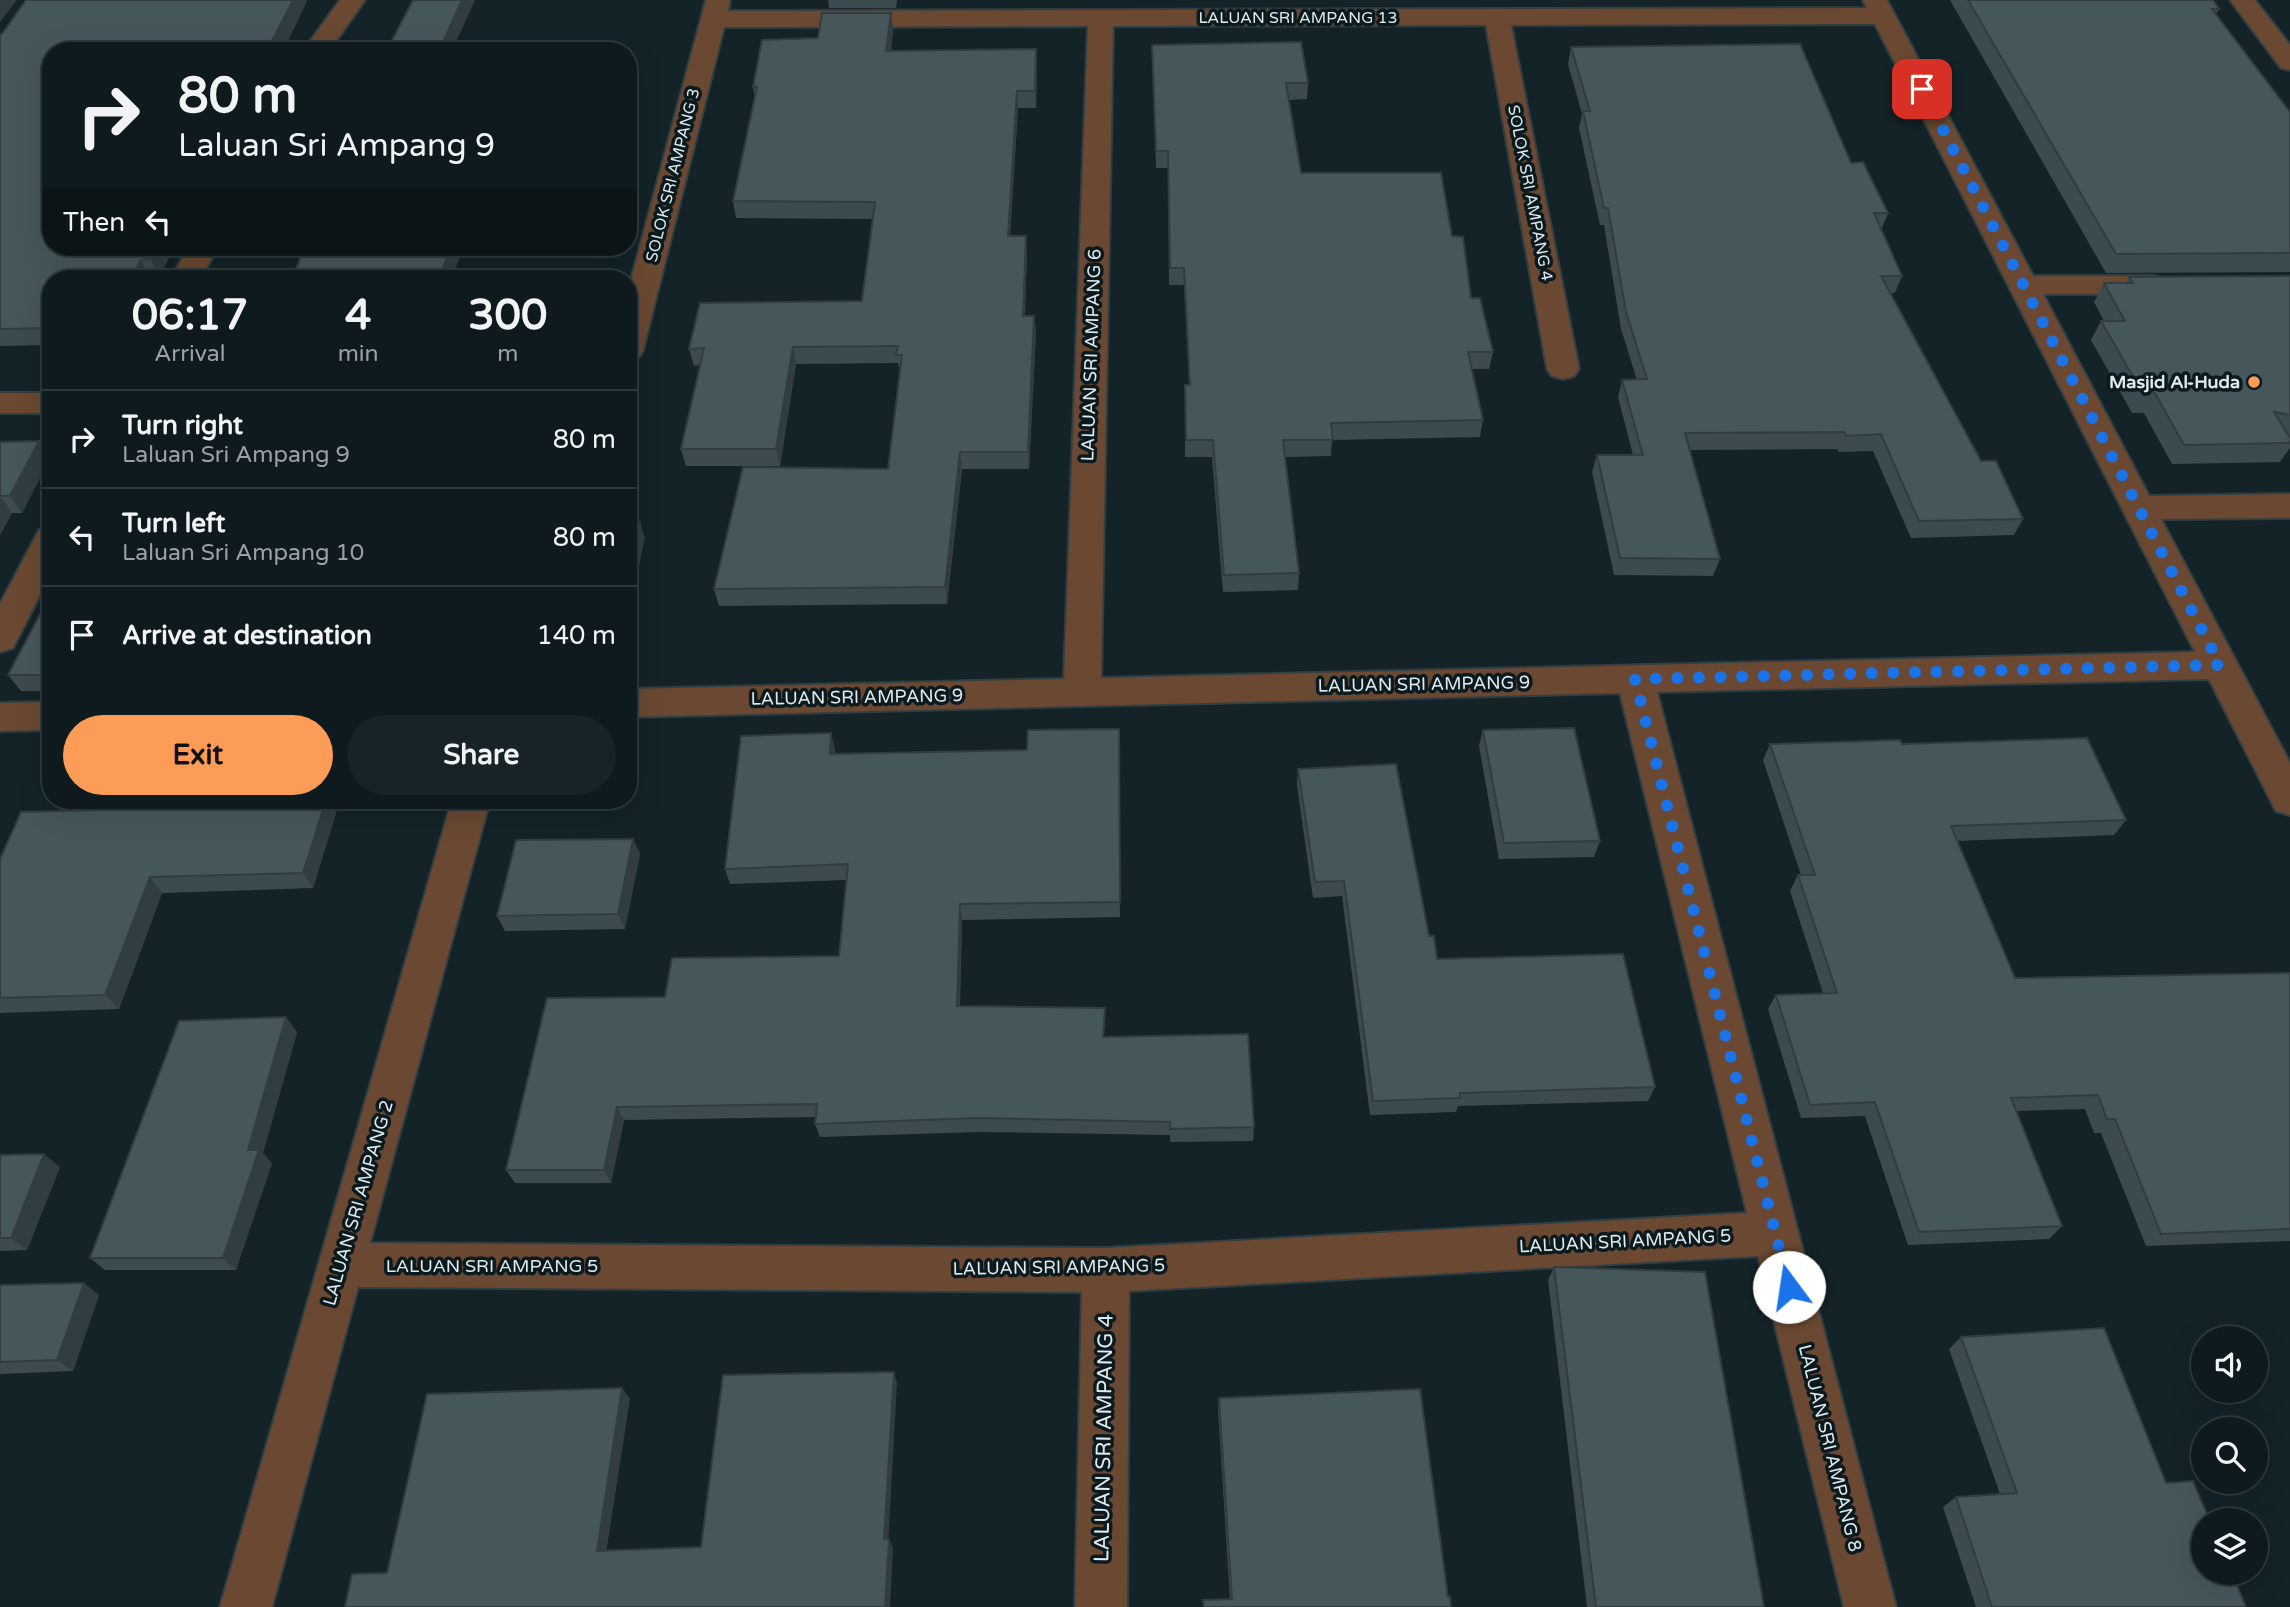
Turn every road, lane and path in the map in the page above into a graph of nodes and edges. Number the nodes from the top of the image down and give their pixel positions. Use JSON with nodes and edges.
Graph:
{"nodes":[{"id":1,"x":353,"y":0,"type":"edge"},
{"id":2,"x":2242,"y":0,"type":"edge"},
{"id":3,"x":1880,"y":8,"type":"edge"},
{"id":4,"x":716,"y":10,"type":"edge"},
{"id":5,"x":1497,"y":17,"type":"junction"},
{"id":6,"x":1101,"y":18,"type":"junction"},
{"id":7,"x":323,"y":42,"type":"edge"},
{"id":8,"x":2290,"y":62,"type":"edge"},
{"id":9,"x":2023,"y":285,"type":"junction"},
{"id":10,"x":2183,"y":285,"type":"edge"},
{"id":11,"x":637,"y":315,"type":"edge"},
{"id":12,"x":1563,"y":369,"type":"dead end"},
{"id":13,"x":0,"y":403,"type":"edge"},
{"id":14,"x":42,"y":403,"type":"edge"},
{"id":15,"x":2290,"y":506,"type":"edge"},
{"id":16,"x":2139,"y":508,"type":"junction"},
{"id":17,"x":42,"y":556,"type":"edge"},
{"id":18,"x":0,"y":639,"type":"edge"},
{"id":19,"x":2220,"y":665,"type":"junction"},
{"id":20,"x":1635,"y":679,"type":"junction"},
{"id":21,"x":1082,"y":692,"type":"junction"},
{"id":22,"x":637,"y":703,"type":"edge"},
{"id":23,"x":42,"y":716,"type":"edge"},
{"id":24,"x":0,"y":717,"type":"edge"},
{"id":25,"x":2290,"y":800,"type":"edge"},
{"id":26,"x":468,"y":809,"type":"edge"},
{"id":27,"x":1776,"y":1233,"type":"junction"},
{"id":28,"x":341,"y":1265,"type":"junction"},
{"id":29,"x":1106,"y":1269,"type":"junction"},
{"id":30,"x":246,"y":1607,"type":"edge"},
{"id":31,"x":1101,"y":1607,"type":"edge"},
{"id":32,"x":1870,"y":1607,"type":"edge"}],
"edges":[{"from":1,"to":7,"type":"street"},
{"from":2,"to":8,"type":"street"},
{"from":3,"to":5,"type":"street","name":"LALUAN SRI AMPANG 13"},
{"from":3,"to":9,"type":"street"},
{"from":4,"to":6,"type":"street","name":"LALUAN SRI AMPANG 13"},
{"from":4,"to":11,"type":"street","name":"SOLOK SRI AMPANG 3"},
{"from":5,"to":6,"type":"street","name":"LALUAN SRI AMPANG 13"},
{"from":5,"to":12,"type":"street","name":"SOLOK SRI AMPANG 4"},
{"from":6,"to":21,"type":"street","name":"LALUAN SRI AMPANG 6"},
{"from":9,"to":10,"type":"street"},
{"from":9,"to":16,"type":"street"},
{"from":13,"to":14,"type":"street"},
{"from":15,"to":16,"type":"street"},
{"from":16,"to":19,"type":"street"},
{"from":17,"to":18,"type":"street"},
{"from":19,"to":20,"type":"street","name":"LALUAN SRI AMPANG 9"},
{"from":19,"to":25,"type":"street"},
{"from":20,"to":21,"type":"street","name":"LALUAN SRI AMPANG 9"},
{"from":20,"to":27,"type":"street","name":"LALUAN SRI AMPANG 8"},
{"from":21,"to":22,"type":"street","name":"LALUAN SRI AMPANG 9"},
{"from":23,"to":24,"type":"street"},
{"from":26,"to":28,"type":"street","name":"LALUAN SRI AMPANG 2"},
{"from":27,"to":29,"type":"street","name":"LALUAN SRI AMPANG 5"},
{"from":27,"to":32,"type":"street","name":"LALUAN SRI AMPANG 8"},
{"from":28,"to":29,"type":"street","name":"LALUAN SRI AMPANG 5"},
{"from":28,"to":30,"type":"street","name":"LALUAN SRI AMPANG 2"},
{"from":29,"to":31,"type":"street","name":"LALUAN SRI AMPANG 4"}]}
